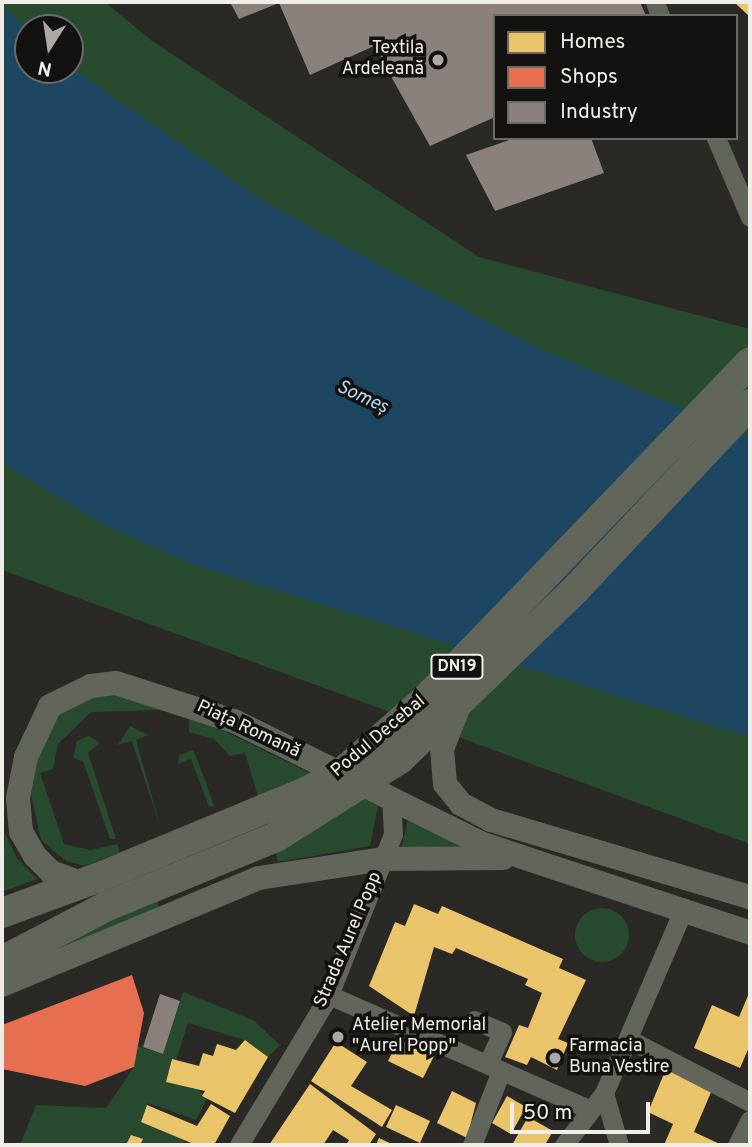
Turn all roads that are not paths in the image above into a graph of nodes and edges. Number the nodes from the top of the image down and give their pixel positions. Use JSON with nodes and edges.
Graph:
{"nodes":[{"id":1,"x":717,"y":140,"type":"edge"},
{"id":2,"x":750,"y":217,"type":"edge"},
{"id":3,"x":750,"y":362,"type":"edge"},
{"id":4,"x":750,"y":404,"type":"edge"},
{"id":5,"x":459,"y":706,"type":"junction"},
{"id":6,"x":18,"y":798,"type":"junction"},
{"id":7,"x":391,"y":800,"type":"junction"},
{"id":8,"x":2,"y":822,"type":"edge"},
{"id":9,"x":383,"y":859,"type":"junction"},
{"id":10,"x":528,"y":859,"type":"junction"},
{"id":11,"x":95,"y":889,"type":"junction"},
{"id":12,"x":750,"y":897,"type":"edge"},
{"id":13,"x":684,"y":908,"type":"junction"},
{"id":14,"x":2,"y":913,"type":"edge"},
{"id":15,"x":750,"y":933,"type":"edge"},
{"id":16,"x":2,"y":961,"type":"edge"},
{"id":17,"x":2,"y":985,"type":"edge"},
{"id":18,"x":329,"y":995,"type":"junction"},
{"id":19,"x":474,"y":1020,"type":"dead end"},
{"id":20,"x":628,"y":1039,"type":"junction"},
{"id":21,"x":495,"y":1068,"type":"junction"},
{"id":22,"x":604,"y":1093,"type":"junction"},
{"id":23,"x":750,"y":1102,"type":"edge"},
{"id":24,"x":589,"y":1109,"type":"junction"},
{"id":25,"x":750,"y":1120,"type":"edge"},
{"id":26,"x":239,"y":1145,"type":"edge"},
{"id":27,"x":472,"y":1145,"type":"edge"},
{"id":28,"x":564,"y":1145,"type":"edge"},
{"id":29,"x":619,"y":1145,"type":"edge"},
{"id":30,"x":737,"y":1145,"type":"edge"}],
"edges":[{"from":1,"to":2,"type":"street"},
{"from":3,"to":11,"type":"main road","name":"Podul Decebal","number":"DN19","bridge":true},
{"from":4,"to":5,"type":"main road","name":"Podul Decebal","number":"DN19","bridge":true},
{"from":5,"to":11,"type":"main road","name":"Podul Decebal","number":"DN19","bridge":true},
{"from":5,"to":12,"type":"street","name":"Podul Decebal"},
{"from":6,"to":7,"type":"street","name":"Piața Romană"},
{"from":6,"to":8,"type":"street","name":"Piața Romană"},
{"from":6,"to":11,"type":"street","name":"Piața Romană"},
{"from":7,"to":9,"type":"street","name":"Strada Aurel Popp"},
{"from":7,"to":10,"type":"street","name":"Piața Romană"},
{"from":9,"to":10,"type":"street","name":"Piața Romană"},
{"from":9,"to":17,"type":"street","name":"Piața Romană"},
{"from":9,"to":18,"type":"street","name":"Strada Aurel Popp"},
{"from":10,"to":13,"type":"street","name":"Piața Romană"},
{"from":11,"to":14,"type":"main road","number":"DN19"},
{"from":11,"to":16,"type":"main road","number":"DN19"},
{"from":13,"to":15,"type":"street","name":"Piața Romană"},
{"from":13,"to":20,"type":"street"},
{"from":18,"to":21,"type":"street"},
{"from":18,"to":26,"type":"street","name":"Strada Aurel Popp"},
{"from":19,"to":21,"type":"street"},
{"from":20,"to":22,"type":"street"},
{"from":20,"to":23,"type":"street"},
{"from":21,"to":24,"type":"street"},
{"from":21,"to":27,"type":"street"},
{"from":22,"to":24,"type":"street"},
{"from":22,"to":29,"type":"street"},
{"from":24,"to":28,"type":"street"},
{"from":25,"to":30,"type":"street"}]}
